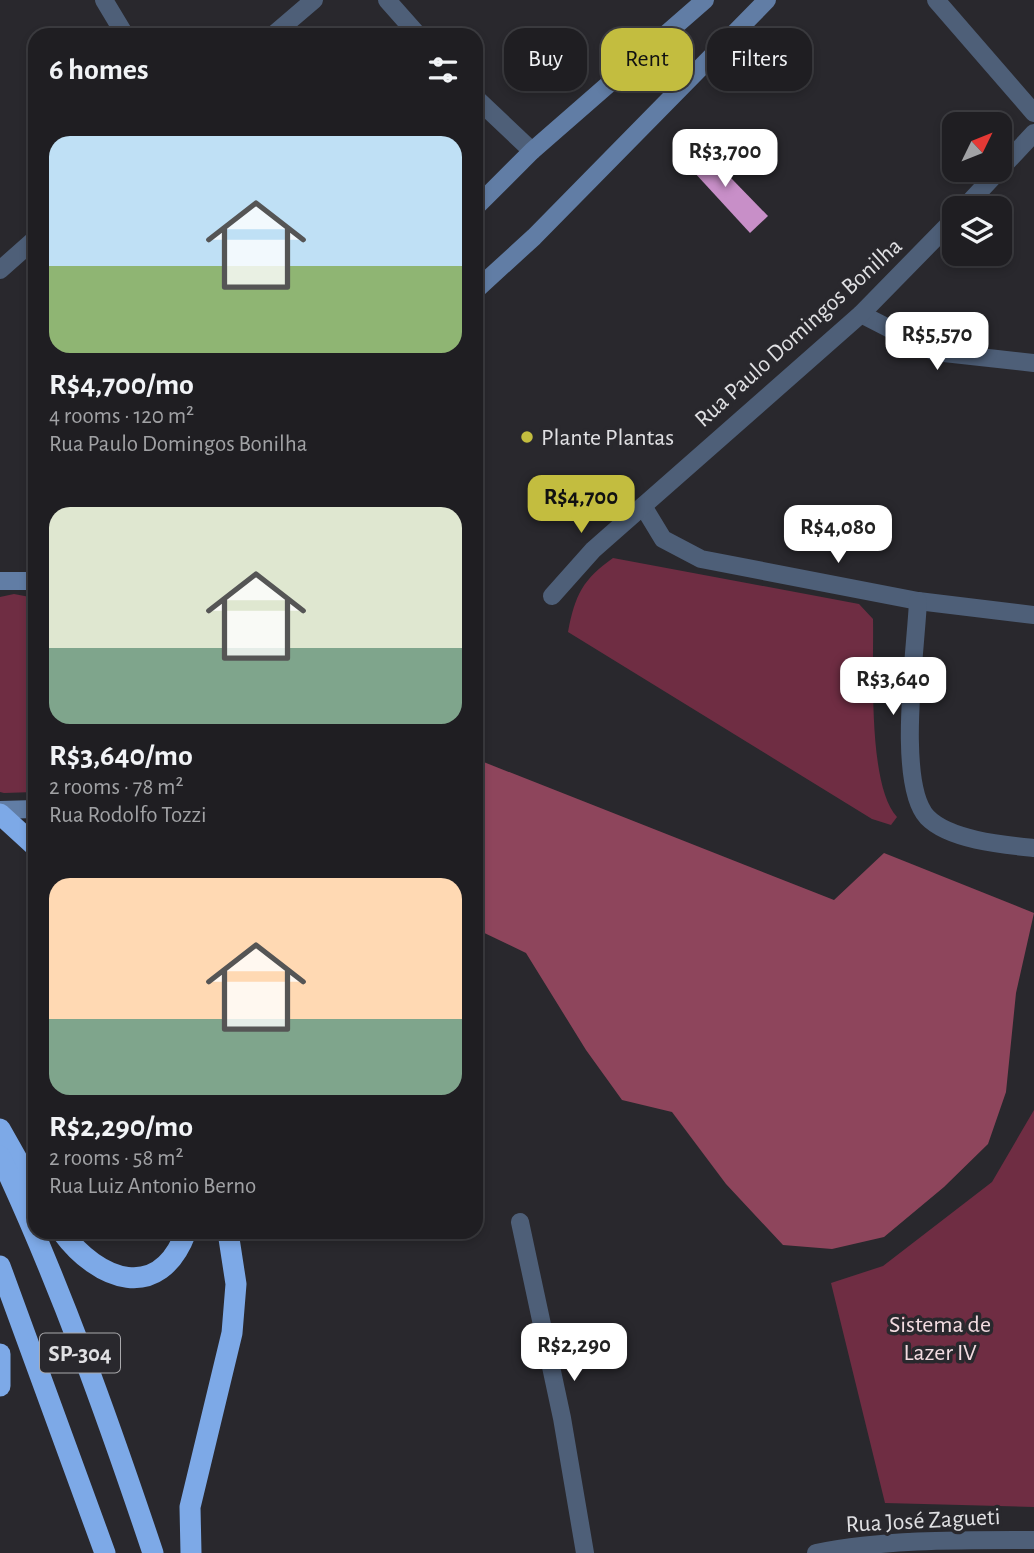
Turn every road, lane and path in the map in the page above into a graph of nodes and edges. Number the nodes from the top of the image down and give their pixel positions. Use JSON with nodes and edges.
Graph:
{"nodes":[{"id":1,"x":104,"y":0,"type":"edge"},
{"id":2,"x":314,"y":0,"type":"edge"},
{"id":3,"x":387,"y":0,"type":"edge"},
{"id":4,"x":705,"y":0,"type":"edge"},
{"id":5,"x":767,"y":0,"type":"edge"},
{"id":6,"x":936,"y":0,"type":"edge"},
{"id":7,"x":121,"y":28,"type":"edge"},
{"id":8,"x":281,"y":28,"type":"edge"},
{"id":9,"x":412,"y":28,"type":"edge"},
{"id":10,"x":483,"y":105,"type":"edge"},
{"id":11,"x":1034,"y":113,"type":"edge"},
{"id":12,"x":1034,"y":132,"type":"edge"},
{"id":13,"x":532,"y":151,"type":"junction"},
{"id":14,"x":975,"y":196,"type":"edge"},
{"id":15,"x":483,"y":200,"type":"edge"},
{"id":16,"x":942,"y":231,"type":"edge"},
{"id":17,"x":28,"y":245,"type":"edge"},
{"id":18,"x":0,"y":270,"type":"edge"},
{"id":19,"x":483,"y":284,"type":"edge"},
{"id":20,"x":862,"y":314,"type":"junction"},
{"id":21,"x":1034,"y":363,"type":"edge"},
{"id":22,"x":643,"y":506,"type":"junction"},
{"id":23,"x":0,"y":581,"type":"edge"},
{"id":24,"x":28,"y":581,"type":"edge"},
{"id":25,"x":552,"y":596,"type":"dead end"},
{"id":26,"x":918,"y":601,"type":"junction"},
{"id":27,"x":1034,"y":615,"type":"edge"},
{"id":28,"x":28,"y":810,"type":"edge"},
{"id":29,"x":0,"y":812,"type":"edge"},
{"id":30,"x":28,"y":839,"type":"edge"},
{"id":31,"x":1034,"y":848,"type":"edge"},
{"id":32,"x":0,"y":1129,"type":"edge"},
{"id":33,"x":0,"y":1156,"type":"edge"},
{"id":34,"x":28,"y":1179,"type":"edge"},
{"id":35,"x":28,"y":1218,"type":"edge"},
{"id":36,"x":520,"y":1222,"type":"dead end"},
{"id":37,"x":36,"y":1239,"type":"edge"},
{"id":38,"x":68,"y":1239,"type":"edge"},
{"id":39,"x":181,"y":1239,"type":"edge"},
{"id":40,"x":229,"y":1239,"type":"edge"},
{"id":41,"x":0,"y":1266,"type":"edge"},
{"id":42,"x":0,"y":1354,"type":"edge"},
{"id":43,"x":0,"y":1386,"type":"edge"},
{"id":44,"x":1034,"y":1540,"type":"edge"},
{"id":45,"x":899,"y":1549,"type":"edge"},
{"id":46,"x":105,"y":1553,"type":"edge"},
{"id":47,"x":153,"y":1553,"type":"edge"},
{"id":48,"x":191,"y":1553,"type":"edge"},
{"id":49,"x":585,"y":1553,"type":"edge"},
{"id":50,"x":816,"y":1553,"type":"edge"}],
"edges":[{"from":1,"to":7,"type":"street"},
{"from":2,"to":8,"type":"street"},
{"from":3,"to":9,"type":"street"},
{"from":4,"to":13,"type":"street"},
{"from":5,"to":19,"type":"street"},
{"from":6,"to":11,"type":"street"},
{"from":10,"to":13,"type":"street"},
{"from":12,"to":14,"type":"street"},
{"from":13,"to":15,"type":"street"},
{"from":16,"to":20,"type":"street","name":"Rua Paulo Domingos Bonilha"},
{"from":17,"to":18,"type":"street"},
{"from":20,"to":21,"type":"street"},
{"from":20,"to":22,"type":"street","name":"Rua Paulo Domingos Bonilha"},
{"from":22,"to":25,"type":"street","name":"Rua Paulo Domingos Bonilha"},
{"from":22,"to":26,"type":"street"},
{"from":23,"to":24,"type":"street"},
{"from":26,"to":27,"type":"street"},
{"from":26,"to":31,"type":"street"},
{"from":28,"to":29,"type":"street"},
{"from":29,"to":30,"type":"highway"},
{"from":32,"to":34,"type":"highway"},
{"from":33,"to":35,"type":"highway","number":"SP-304"},
{"from":36,"to":49,"type":"street"},
{"from":37,"to":47,"type":"highway","number":"SP-304"},
{"from":38,"to":39,"type":"highway"},
{"from":40,"to":48,"type":"highway"},
{"from":41,"to":46,"type":"highway","number":"SP-304"},
{"from":42,"to":43,"type":"highway"},
{"from":44,"to":45,"type":"street","name":"Rua José Zagueti"},
{"from":45,"to":50,"type":"street","name":"Rua José Zagueti"}]}
